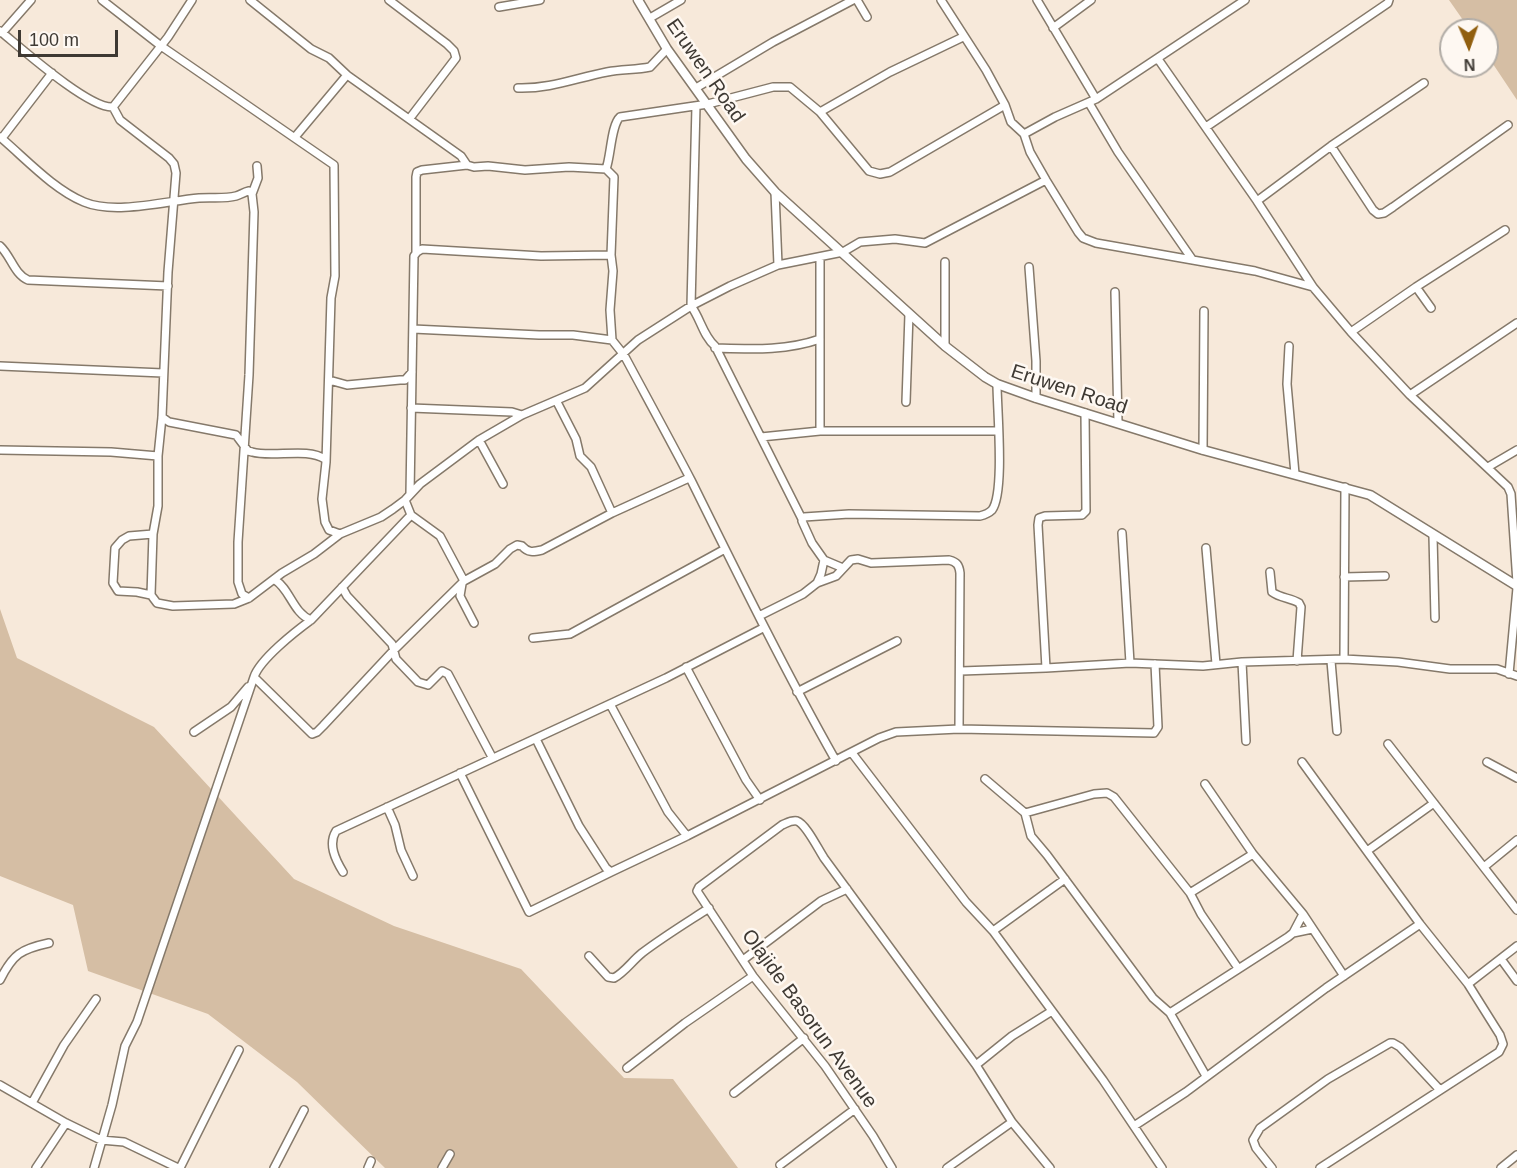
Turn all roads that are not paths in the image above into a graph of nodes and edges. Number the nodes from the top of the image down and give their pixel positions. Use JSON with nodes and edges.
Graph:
{"nodes":[{"id":1,"x":31,"y":0,"type":"edge"},
{"id":2,"x":102,"y":0,"type":"edge"},
{"id":3,"x":192,"y":0,"type":"edge"},
{"id":4,"x":250,"y":0,"type":"edge"},
{"id":5,"x":389,"y":0,"type":"edge"},
{"id":6,"x":540,"y":0,"type":"edge"},
{"id":7,"x":638,"y":0,"type":"edge"},
{"id":8,"x":681,"y":0,"type":"edge"},
{"id":9,"x":852,"y":0,"type":"edge"},
{"id":10,"x":857,"y":0,"type":"edge"},
{"id":11,"x":941,"y":0,"type":"edge"},
{"id":12,"x":1037,"y":0,"type":"edge"},
{"id":13,"x":1091,"y":0,"type":"edge"},
{"id":14,"x":1245,"y":0,"type":"edge"},
{"id":15,"x":1389,"y":0,"type":"edge"},
{"id":16,"x":499,"y":7,"type":"dead end"},
{"id":17,"x":867,"y":17,"type":"dead end"},
{"id":18,"x":650,"y":18,"type":"junction"},
{"id":19,"x":1053,"y":28,"type":"junction"},
{"id":20,"x":1,"y":32,"type":"edge"},
{"id":21,"x":963,"y":37,"type":"junction"},
{"id":22,"x":161,"y":46,"type":"junction"},
{"id":23,"x":667,"y":49,"type":"junction"},
{"id":24,"x":1158,"y":60,"type":"junction"},
{"id":25,"x":52,"y":73,"type":"junction"},
{"id":26,"x":347,"y":75,"type":"junction"},
{"id":27,"x":1424,"y":83,"type":"dead end"},
{"id":28,"x":518,"y":88,"type":"dead end"},
{"id":29,"x":696,"y":88,"type":"junction"},
{"id":30,"x":1096,"y":99,"type":"junction"},
{"id":31,"x":1089,"y":103,"type":"junction"},
{"id":32,"x":708,"y":104,"type":"junction"},
{"id":33,"x":1005,"y":105,"type":"junction"},
{"id":34,"x":696,"y":106,"type":"junction"},
{"id":35,"x":113,"y":107,"type":"junction"},
{"id":36,"x":820,"y":112,"type":"junction"},
{"id":37,"x":410,"y":118,"type":"junction"},
{"id":38,"x":1508,"y":125,"type":"dead end"},
{"id":39,"x":1206,"y":127,"type":"junction"},
{"id":40,"x":1024,"y":134,"type":"junction"},
{"id":41,"x":295,"y":137,"type":"junction"},
{"id":42,"x":1,"y":138,"type":"edge"},
{"id":43,"x":1331,"y":146,"type":"junction"},
{"id":44,"x":467,"y":165,"type":"junction"},
{"id":45,"x":257,"y":166,"type":"dead end"},
{"id":46,"x":606,"y":170,"type":"junction"},
{"id":47,"x":1046,"y":180,"type":"junction"},
{"id":48,"x":775,"y":192,"type":"junction"},
{"id":49,"x":252,"y":194,"type":"junction"},
{"id":50,"x":172,"y":200,"type":"junction"},
{"id":51,"x":1257,"y":201,"type":"junction"},
{"id":52,"x":1505,"y":230,"type":"dead end"},
{"id":53,"x":0,"y":246,"type":"edge"},
{"id":54,"x":843,"y":252,"type":"junction"},
{"id":55,"x":416,"y":253,"type":"junction"},
{"id":56,"x":611,"y":255,"type":"junction"},
{"id":57,"x":820,"y":257,"type":"junction"},
{"id":58,"x":1192,"y":260,"type":"junction"},
{"id":59,"x":945,"y":262,"type":"dead end"},
{"id":60,"x":777,"y":266,"type":"junction"},
{"id":61,"x":1029,"y":267,"type":"dead end"},
{"id":62,"x":168,"y":286,"type":"junction"},
{"id":63,"x":1313,"y":287,"type":"junction"},
{"id":64,"x":1416,"y":287,"type":"junction"},
{"id":65,"x":1115,"y":292,"type":"dead end"},
{"id":66,"x":691,"y":306,"type":"junction"},
{"id":67,"x":1431,"y":308,"type":"dead end"},
{"id":68,"x":1204,"y":311,"type":"dead end"},
{"id":69,"x":909,"y":314,"type":"junction"},
{"id":70,"x":1517,"y":323,"type":"edge"},
{"id":71,"x":413,"y":329,"type":"junction"},
{"id":72,"x":1352,"y":332,"type":"junction"},
{"id":73,"x":820,"y":339,"type":"junction"},
{"id":74,"x":612,"y":340,"type":"junction"},
{"id":75,"x":945,"y":346,"type":"junction"},
{"id":76,"x":1289,"y":346,"type":"dead end"},
{"id":77,"x":715,"y":348,"type":"junction"},
{"id":78,"x":624,"y":355,"type":"junction"},
{"id":79,"x":0,"y":366,"type":"edge"},
{"id":80,"x":412,"y":372,"type":"junction"},
{"id":81,"x":164,"y":374,"type":"junction"},
{"id":82,"x":329,"y":380,"type":"junction"},
{"id":83,"x":997,"y":384,"type":"junction"},
{"id":84,"x":1410,"y":395,"type":"junction"},
{"id":85,"x":1036,"y":398,"type":"junction"},
{"id":86,"x":557,"y":402,"type":"junction"},
{"id":87,"x":906,"y":402,"type":"dead end"},
{"id":88,"x":411,"y":408,"type":"junction"},
{"id":89,"x":1085,"y":413,"type":"junction"},
{"id":90,"x":522,"y":416,"type":"junction"},
{"id":91,"x":162,"y":417,"type":"junction"},
{"id":92,"x":169,"y":422,"type":"junction"},
{"id":93,"x":1118,"y":422,"type":"junction"},
{"id":94,"x":820,"y":430,"type":"junction"},
{"id":95,"x":998,"y":431,"type":"junction"},
{"id":96,"x":160,"y":432,"type":"junction"},
{"id":97,"x":761,"y":437,"type":"junction"},
{"id":98,"x":479,"y":440,"type":"junction"},
{"id":99,"x":244,"y":445,"type":"junction"},
{"id":100,"x":0,"y":450,"type":"edge"},
{"id":101,"x":1203,"y":450,"type":"junction"},
{"id":102,"x":1517,"y":450,"type":"edge"},
{"id":103,"x":158,"y":456,"type":"junction"},
{"id":104,"x":325,"y":459,"type":"junction"},
{"id":105,"x":1488,"y":467,"type":"junction"},
{"id":106,"x":1295,"y":474,"type":"junction"},
{"id":107,"x":689,"y":478,"type":"junction"},
{"id":108,"x":503,"y":484,"type":"dead end"},
{"id":109,"x":1345,"y":487,"type":"junction"},
{"id":110,"x":407,"y":497,"type":"junction"},
{"id":111,"x":612,"y":513,"type":"junction"},
{"id":112,"x":411,"y":515,"type":"junction"},
{"id":113,"x":802,"y":519,"type":"junction"},
{"id":114,"x":1122,"y":532,"type":"dead end"},
{"id":115,"x":153,"y":534,"type":"junction"},
{"id":116,"x":340,"y":534,"type":"junction"},
{"id":117,"x":1434,"y":536,"type":"junction"},
{"id":118,"x":1206,"y":548,"type":"dead end"},
{"id":119,"x":725,"y":549,"type":"junction"},
{"id":120,"x":824,"y":560,"type":"junction"},
{"id":121,"x":843,"y":568,"type":"junction"},
{"id":122,"x":1270,"y":572,"type":"dead end"},
{"id":123,"x":1385,"y":576,"type":"dead end"},
{"id":124,"x":1344,"y":578,"type":"junction"},
{"id":125,"x":275,"y":580,"type":"junction"},
{"id":126,"x":464,"y":581,"type":"junction"},
{"id":127,"x":817,"y":583,"type":"junction"},
{"id":128,"x":1517,"y":586,"type":"edge"},
{"id":129,"x":342,"y":587,"type":"junction"},
{"id":130,"x":151,"y":595,"type":"junction"},
{"id":131,"x":249,"y":598,"type":"junction"},
{"id":132,"x":759,"y":616,"type":"junction"},
{"id":133,"x":1435,"y":618,"type":"dead end"},
{"id":134,"x":311,"y":620,"type":"junction"},
{"id":135,"x":474,"y":622,"type":"dead end"},
{"id":136,"x":763,"y":628,"type":"junction"},
{"id":137,"x":533,"y":638,"type":"dead end"},
{"id":138,"x":897,"y":641,"type":"dead end"},
{"id":139,"x":394,"y":650,"type":"junction"},
{"id":140,"x":1344,"y":659,"type":"junction"},
{"id":141,"x":1297,"y":661,"type":"junction"},
{"id":142,"x":1331,"y":661,"type":"junction"},
{"id":143,"x":1242,"y":662,"type":"junction"},
{"id":144,"x":1130,"y":663,"type":"junction"},
{"id":145,"x":1155,"y":664,"type":"junction"},
{"id":146,"x":1216,"y":664,"type":"junction"},
{"id":147,"x":686,"y":667,"type":"junction"},
{"id":148,"x":1046,"y":668,"type":"junction"},
{"id":149,"x":961,"y":671,"type":"junction"},
{"id":150,"x":1509,"y":674,"type":"junction"},
{"id":151,"x":1517,"y":676,"type":"edge"},
{"id":152,"x":254,"y":677,"type":"junction"},
{"id":153,"x":797,"y":692,"type":"junction"},
{"id":154,"x":610,"y":704,"type":"junction"},
{"id":155,"x":959,"y":729,"type":"junction"},
{"id":156,"x":1337,"y":731,"type":"dead end"},
{"id":157,"x":194,"y":732,"type":"dead end"},
{"id":158,"x":536,"y":739,"type":"junction"},
{"id":159,"x":1246,"y":741,"type":"dead end"},
{"id":160,"x":1388,"y":744,"type":"dead end"},
{"id":161,"x":852,"y":753,"type":"junction"},
{"id":162,"x":492,"y":757,"type":"junction"},
{"id":163,"x":836,"y":761,"type":"junction"},
{"id":164,"x":1302,"y":762,"type":"dead end"},
{"id":165,"x":1487,"y":762,"type":"dead end"},
{"id":166,"x":460,"y":773,"type":"junction"},
{"id":167,"x":1517,"y":777,"type":"edge"},
{"id":168,"x":985,"y":778,"type":"dead end"},
{"id":169,"x":1205,"y":784,"type":"dead end"},
{"id":170,"x":760,"y":800,"type":"junction"},
{"id":171,"x":1434,"y":803,"type":"junction"},
{"id":172,"x":387,"y":807,"type":"junction"},
{"id":173,"x":1025,"y":813,"type":"junction"},
{"id":174,"x":687,"y":836,"type":"junction"},
{"id":175,"x":1517,"y":840,"type":"edge"},
{"id":176,"x":1367,"y":851,"type":"junction"},
{"id":177,"x":1253,"y":854,"type":"junction"},
{"id":178,"x":1484,"y":867,"type":"junction"},
{"id":179,"x":343,"y":872,"type":"dead end"},
{"id":180,"x":611,"y":872,"type":"junction"},
{"id":181,"x":413,"y":876,"type":"dead end"},
{"id":182,"x":1065,"y":879,"type":"junction"},
{"id":183,"x":847,"y":889,"type":"junction"},
{"id":184,"x":1190,"y":893,"type":"junction"},
{"id":185,"x":709,"y":908,"type":"junction"},
{"id":186,"x":1517,"y":910,"type":"edge"},
{"id":187,"x":1303,"y":914,"type":"junction"},
{"id":188,"x":1420,"y":924,"type":"junction"},
{"id":189,"x":1312,"y":929,"type":"junction"},
{"id":190,"x":993,"y":931,"type":"junction"},
{"id":191,"x":1293,"y":933,"type":"junction"},
{"id":192,"x":49,"y":943,"type":"dead end"},
{"id":193,"x":1517,"y":946,"type":"edge"},
{"id":194,"x":589,"y":956,"type":"dead end"},
{"id":195,"x":1500,"y":959,"type":"junction"},
{"id":196,"x":743,"y":960,"type":"junction"},
{"id":197,"x":1238,"y":968,"type":"junction"},
{"id":198,"x":1344,"y":975,"type":"junction"},
{"id":199,"x":753,"y":976,"type":"junction"},
{"id":200,"x":0,"y":980,"type":"edge"},
{"id":201,"x":1517,"y":981,"type":"edge"},
{"id":202,"x":1468,"y":984,"type":"junction"},
{"id":203,"x":96,"y":999,"type":"dead end"},
{"id":204,"x":1052,"y":1011,"type":"junction"},
{"id":205,"x":1170,"y":1013,"type":"junction"},
{"id":206,"x":804,"y":1038,"type":"junction"},
{"id":207,"x":239,"y":1050,"type":"dead end"},
{"id":208,"x":976,"y":1065,"type":"junction"},
{"id":209,"x":627,"y":1068,"type":"dead end"},
{"id":210,"x":1206,"y":1076,"type":"junction"},
{"id":211,"x":0,"y":1085,"type":"edge"},
{"id":212,"x":1440,"y":1090,"type":"junction"},
{"id":213,"x":734,"y":1093,"type":"dead end"},
{"id":214,"x":32,"y":1102,"type":"junction"},
{"id":215,"x":855,"y":1109,"type":"junction"},
{"id":216,"x":304,"y":1110,"type":"dead end"},
{"id":217,"x":1012,"y":1122,"type":"junction"},
{"id":218,"x":66,"y":1123,"type":"junction"},
{"id":219,"x":1134,"y":1126,"type":"junction"},
{"id":220,"x":101,"y":1140,"type":"junction"},
{"id":221,"x":450,"y":1154,"type":"dead end"},
{"id":222,"x":1517,"y":1155,"type":"edge"},
{"id":223,"x":780,"y":1165,"type":"dead end"},
{"id":224,"x":36,"y":1168,"type":"edge"},
{"id":225,"x":94,"y":1168,"type":"edge"},
{"id":226,"x":179,"y":1168,"type":"edge"},
{"id":227,"x":274,"y":1168,"type":"edge"},
{"id":228,"x":442,"y":1168,"type":"edge"},
{"id":229,"x":892,"y":1168,"type":"edge"},
{"id":230,"x":946,"y":1168,"type":"edge"},
{"id":231,"x":1050,"y":1168,"type":"edge"},
{"id":232,"x":1162,"y":1168,"type":"edge"},
{"id":233,"x":1272,"y":1168,"type":"edge"},
{"id":234,"x":1320,"y":1168,"type":"edge"},
{"id":235,"x":1501,"y":1168,"type":"edge"}],
"edges":[{"from":1,"to":20,"type":"street"},
{"from":2,"to":22,"type":"street"},
{"from":3,"to":22,"type":"street"},
{"from":4,"to":26,"type":"street"},
{"from":5,"to":37,"type":"street"},
{"from":6,"to":16,"type":"street"},
{"from":7,"to":18,"type":"street","name":"Eruwen Road"},
{"from":8,"to":18,"type":"street"},
{"from":9,"to":29,"type":"street"},
{"from":10,"to":17,"type":"street"},
{"from":11,"to":21,"type":"street"},
{"from":12,"to":19,"type":"street"},
{"from":13,"to":19,"type":"street"},
{"from":14,"to":24,"type":"street"},
{"from":15,"to":39,"type":"street"},
{"from":18,"to":23,"type":"street","name":"Eruwen Road"},
{"from":19,"to":30,"type":"street"},
{"from":20,"to":25,"type":"street"},
{"from":21,"to":33,"type":"street"},
{"from":21,"to":36,"type":"street"},
{"from":22,"to":35,"type":"street"},
{"from":22,"to":41,"type":"street"},
{"from":23,"to":28,"type":"street"},
{"from":23,"to":29,"type":"street","name":"Eruwen Road"},
{"from":24,"to":30,"type":"street"},
{"from":24,"to":39,"type":"street"},
{"from":25,"to":35,"type":"street"},
{"from":25,"to":42,"type":"street"},
{"from":26,"to":37,"type":"street"},
{"from":26,"to":41,"type":"street"},
{"from":27,"to":43,"type":"street"},
{"from":29,"to":32,"type":"street","name":"Eruwen Road"},
{"from":30,"to":31,"type":"street"},
{"from":31,"to":40,"type":"street"},
{"from":31,"to":58,"type":"street"},
{"from":32,"to":34,"type":"street"},
{"from":32,"to":36,"type":"street"},
{"from":32,"to":48,"type":"street","name":"Eruwen Road"},
{"from":33,"to":36,"type":"street"},
{"from":33,"to":40,"type":"street"},
{"from":34,"to":46,"type":"street"},
{"from":34,"to":66,"type":"street"},
{"from":35,"to":50,"type":"street"},
{"from":37,"to":44,"type":"street"},
{"from":38,"to":43,"type":"street"},
{"from":39,"to":51,"type":"street"},
{"from":40,"to":47,"type":"street"},
{"from":41,"to":82,"type":"street"},
{"from":42,"to":50,"type":"street"},
{"from":43,"to":51,"type":"street"},
{"from":44,"to":46,"type":"street"},
{"from":44,"to":55,"type":"street"},
{"from":45,"to":49,"type":"street"},
{"from":46,"to":56,"type":"street"},
{"from":47,"to":54,"type":"street"},
{"from":47,"to":58,"type":"street"},
{"from":48,"to":54,"type":"street","name":"Eruwen Road"},
{"from":48,"to":60,"type":"street"},
{"from":49,"to":50,"type":"street"},
{"from":49,"to":99,"type":"street"},
{"from":50,"to":62,"type":"street"},
{"from":51,"to":63,"type":"street"},
{"from":52,"to":64,"type":"street"},
{"from":53,"to":62,"type":"street"},
{"from":54,"to":57,"type":"street"},
{"from":54,"to":69,"type":"street","name":"Eruwen Road"},
{"from":55,"to":56,"type":"street"},
{"from":55,"to":71,"type":"street"},
{"from":56,"to":74,"type":"street"},
{"from":57,"to":60,"type":"street"},
{"from":57,"to":73,"type":"street"},
{"from":58,"to":63,"type":"street"},
{"from":59,"to":75,"type":"street"},
{"from":60,"to":66,"type":"street"},
{"from":61,"to":85,"type":"street"},
{"from":62,"to":81,"type":"street"},
{"from":63,"to":72,"type":"street"},
{"from":64,"to":67,"type":"street"},
{"from":64,"to":72,"type":"street"},
{"from":65,"to":93,"type":"street"},
{"from":66,"to":77,"type":"street"},
{"from":66,"to":78,"type":"street"},
{"from":68,"to":101,"type":"street"},
{"from":69,"to":75,"type":"street","name":"Eruwen Road"},
{"from":69,"to":87,"type":"street"},
{"from":70,"to":84,"type":"street"},
{"from":71,"to":74,"type":"street"},
{"from":71,"to":80,"type":"street"},
{"from":72,"to":84,"type":"street"},
{"from":73,"to":77,"type":"street"},
{"from":73,"to":94,"type":"street"},
{"from":74,"to":78,"type":"street"},
{"from":75,"to":83,"type":"street","name":"Eruwen Road"},
{"from":76,"to":106,"type":"street"},
{"from":77,"to":97,"type":"street"},
{"from":78,"to":86,"type":"street"},
{"from":78,"to":107,"type":"street"},
{"from":79,"to":81,"type":"street"},
{"from":80,"to":82,"type":"street"},
{"from":80,"to":88,"type":"street"},
{"from":81,"to":91,"type":"street"},
{"from":82,"to":104,"type":"street"},
{"from":83,"to":85,"type":"street","name":"Eruwen Road"},
{"from":83,"to":95,"type":"street"},
{"from":84,"to":105,"type":"street"},
{"from":85,"to":89,"type":"street","name":"Eruwen Road"},
{"from":86,"to":90,"type":"street"},
{"from":86,"to":111,"type":"street"},
{"from":88,"to":90,"type":"street"},
{"from":88,"to":110,"type":"street"},
{"from":89,"to":93,"type":"street","name":"Eruwen Road"},
{"from":89,"to":148,"type":"street"},
{"from":90,"to":98,"type":"street"},
{"from":91,"to":92,"type":"street"},
{"from":91,"to":96,"type":"street"},
{"from":92,"to":96,"type":"street"},
{"from":92,"to":99,"type":"street"},
{"from":93,"to":101,"type":"street","name":"Eruwen Road"},
{"from":94,"to":95,"type":"street"},
{"from":94,"to":97,"type":"street"},
{"from":95,"to":113,"type":"street"},
{"from":96,"to":103,"type":"street"},
{"from":97,"to":113,"type":"street"},
{"from":98,"to":108,"type":"street"},
{"from":98,"to":110,"type":"street"},
{"from":99,"to":104,"type":"street"},
{"from":99,"to":131,"type":"street"},
{"from":100,"to":103,"type":"street"},
{"from":101,"to":106,"type":"street","name":"Eruwen Road"},
{"from":102,"to":105,"type":"street"},
{"from":103,"to":115,"type":"street"},
{"from":104,"to":116,"type":"street"},
{"from":105,"to":128,"type":"street"},
{"from":106,"to":109,"type":"street","name":"Eruwen Road"},
{"from":107,"to":111,"type":"street"},
{"from":107,"to":119,"type":"street"},
{"from":109,"to":117,"type":"street","name":"Eruwen Road"},
{"from":109,"to":124,"type":"street"},
{"from":110,"to":112,"type":"street"},
{"from":110,"to":116,"type":"street"},
{"from":111,"to":126,"type":"street"},
{"from":112,"to":126,"type":"street"},
{"from":112,"to":129,"type":"street"},
{"from":113,"to":120,"type":"street"},
{"from":114,"to":144,"type":"street"},
{"from":115,"to":130,"type":"street"},
{"from":115,"to":130,"type":"street"},
{"from":116,"to":125,"type":"street"},
{"from":117,"to":128,"type":"street","name":"Eruwen Road"},
{"from":117,"to":133,"type":"street"},
{"from":118,"to":146,"type":"street"},
{"from":119,"to":132,"type":"street"},
{"from":119,"to":137,"type":"street"},
{"from":120,"to":121,"type":"street"},
{"from":120,"to":127,"type":"street"},
{"from":121,"to":127,"type":"street"},
{"from":121,"to":149,"type":"street"},
{"from":122,"to":141,"type":"street"},
{"from":123,"to":124,"type":"street"},
{"from":124,"to":140,"type":"street"},
{"from":125,"to":131,"type":"street"},
{"from":125,"to":134,"type":"street"},
{"from":126,"to":135,"type":"street"},
{"from":126,"to":139,"type":"street"},
{"from":127,"to":132,"type":"street"},
{"from":128,"to":150,"type":"street"},
{"from":129,"to":134,"type":"street"},
{"from":129,"to":139,"type":"street"},
{"from":130,"to":131,"type":"street"},
{"from":132,"to":136,"type":"street"},
{"from":134,"to":152,"type":"street"},
{"from":136,"to":147,"type":"street"},
{"from":136,"to":153,"type":"street"},
{"from":138,"to":153,"type":"street"},
{"from":139,"to":152,"type":"street"},
{"from":139,"to":162,"type":"street"},
{"from":140,"to":142,"type":"street"},
{"from":140,"to":150,"type":"street"},
{"from":141,"to":142,"type":"street"},
{"from":141,"to":143,"type":"street"},
{"from":142,"to":156,"type":"street"},
{"from":143,"to":146,"type":"street"},
{"from":143,"to":159,"type":"street"},
{"from":144,"to":145,"type":"street"},
{"from":144,"to":148,"type":"street"},
{"from":145,"to":146,"type":"street"},
{"from":145,"to":155,"type":"street"},
{"from":147,"to":154,"type":"street"},
{"from":147,"to":170,"type":"street"},
{"from":148,"to":149,"type":"street"},
{"from":149,"to":155,"type":"street"},
{"from":150,"to":151,"type":"street"},
{"from":152,"to":157,"type":"street"},
{"from":152,"to":220,"type":"street"},
{"from":153,"to":163,"type":"street"},
{"from":154,"to":158,"type":"street"},
{"from":154,"to":174,"type":"street"},
{"from":155,"to":161,"type":"street"},
{"from":158,"to":162,"type":"street"},
{"from":158,"to":180,"type":"street"},
{"from":160,"to":171,"type":"street"},
{"from":161,"to":163,"type":"street"},
{"from":161,"to":190,"type":"street"},
{"from":162,"to":166,"type":"street"},
{"from":163,"to":170,"type":"street"},
{"from":164,"to":176,"type":"street"},
{"from":165,"to":167,"type":"street"},
{"from":166,"to":172,"type":"street"},
{"from":166,"to":180,"type":"street"},
{"from":168,"to":173,"type":"street"},
{"from":169,"to":177,"type":"street"},
{"from":170,"to":174,"type":"street"},
{"from":171,"to":176,"type":"street"},
{"from":171,"to":178,"type":"street"},
{"from":172,"to":179,"type":"street"},
{"from":172,"to":181,"type":"street"},
{"from":173,"to":182,"type":"street"},
{"from":173,"to":184,"type":"street"},
{"from":174,"to":180,"type":"street"},
{"from":175,"to":178,"type":"street"},
{"from":176,"to":188,"type":"street"},
{"from":177,"to":184,"type":"street"},
{"from":177,"to":187,"type":"street"},
{"from":178,"to":186,"type":"street"},
{"from":182,"to":190,"type":"street"},
{"from":182,"to":205,"type":"street"},
{"from":183,"to":185,"type":"street","name":"Olajide Basorun Avenue"},
{"from":183,"to":196,"type":"street"},
{"from":183,"to":208,"type":"street"},
{"from":184,"to":197,"type":"street"},
{"from":185,"to":194,"type":"street"},
{"from":185,"to":196,"type":"street","name":"Olajide Basorun Avenue"},
{"from":187,"to":189,"type":"street"},
{"from":187,"to":191,"type":"street"},
{"from":188,"to":198,"type":"street"},
{"from":188,"to":202,"type":"street"},
{"from":189,"to":191,"type":"street"},
{"from":189,"to":198,"type":"street"},
{"from":190,"to":204,"type":"street"},
{"from":191,"to":197,"type":"street"},
{"from":192,"to":200,"type":"street"},
{"from":193,"to":195,"type":"street"},
{"from":195,"to":201,"type":"street"},
{"from":195,"to":202,"type":"street"},
{"from":196,"to":199,"type":"street","name":"Olajide Basorun Avenue"},
{"from":197,"to":205,"type":"street"},
{"from":198,"to":210,"type":"street"},
{"from":199,"to":206,"type":"street","name":"Olajide Basorun Avenue"},
{"from":199,"to":209,"type":"street"},
{"from":202,"to":212,"type":"street"},
{"from":203,"to":214,"type":"street"},
{"from":204,"to":208,"type":"street"},
{"from":204,"to":219,"type":"street"},
{"from":205,"to":210,"type":"street"},
{"from":206,"to":213,"type":"street"},
{"from":206,"to":215,"type":"street","name":"Olajide Basorun Avenue"},
{"from":207,"to":226,"type":"street"},
{"from":208,"to":217,"type":"street"},
{"from":210,"to":219,"type":"street"},
{"from":211,"to":214,"type":"street"},
{"from":212,"to":233,"type":"street"},
{"from":212,"to":234,"type":"street"},
{"from":214,"to":218,"type":"street"},
{"from":215,"to":223,"type":"street"},
{"from":215,"to":229,"type":"street","name":"Olajide Basorun Avenue"},
{"from":216,"to":227,"type":"street"},
{"from":217,"to":230,"type":"street"},
{"from":217,"to":231,"type":"street"},
{"from":218,"to":220,"type":"street"},
{"from":218,"to":224,"type":"street"},
{"from":219,"to":232,"type":"street"},
{"from":220,"to":225,"type":"street"},
{"from":220,"to":226,"type":"street"},
{"from":221,"to":228,"type":"street"},
{"from":222,"to":235,"type":"street"}]}
